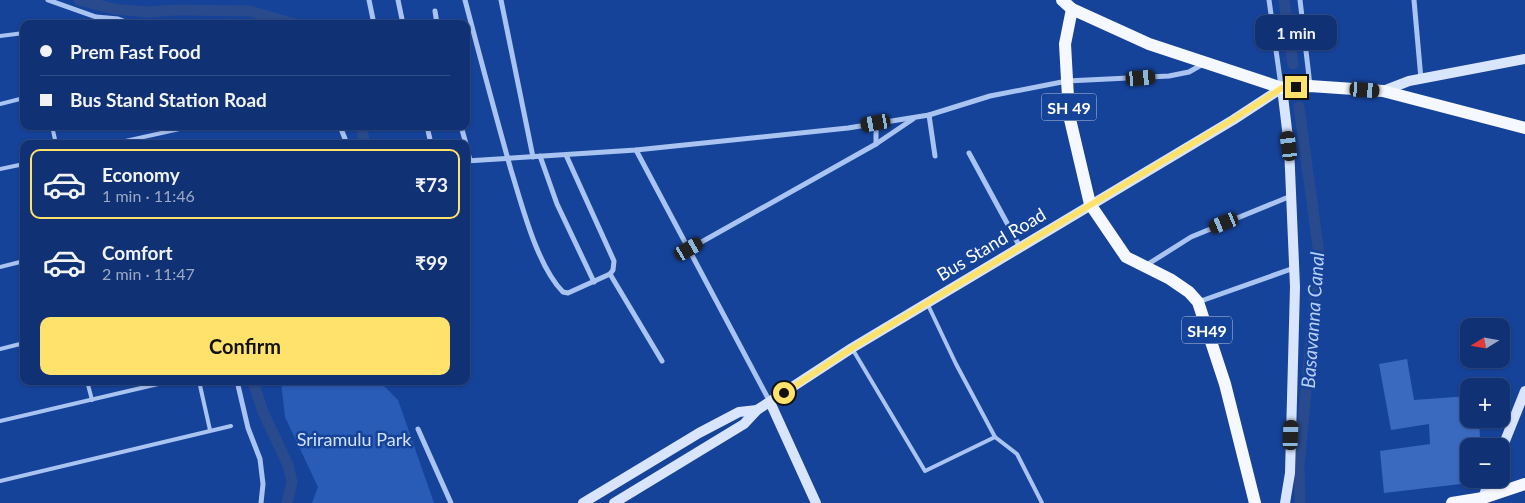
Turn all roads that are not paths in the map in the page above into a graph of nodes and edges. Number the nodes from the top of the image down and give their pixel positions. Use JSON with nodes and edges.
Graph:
{"nodes":[{"id":1,"x":48,"y":0,"type":"edge"},
{"id":2,"x":369,"y":0,"type":"edge"},
{"id":3,"x":398,"y":0,"type":"edge"},
{"id":4,"x":465,"y":0,"type":"edge"},
{"id":5,"x":501,"y":0,"type":"edge"},
{"id":6,"x":1269,"y":0,"type":"edge"},
{"id":7,"x":1300,"y":0,"type":"edge"},
{"id":8,"x":1414,"y":0,"type":"edge"},
{"id":9,"x":1067,"y":4,"type":"edge"},
{"id":10,"x":434,"y":11,"type":"dead end"},
{"id":11,"x":121,"y":20,"type":"edge"},
{"id":12,"x":373,"y":20,"type":"edge"},
{"id":13,"x":403,"y":20,"type":"edge"},
{"id":14,"x":436,"y":20,"type":"edge"},
{"id":15,"x":20,"y":34,"type":"edge"},
{"id":16,"x":0,"y":36,"type":"edge"},
{"id":17,"x":1525,"y":59,"type":"edge"},
{"id":18,"x":1204,"y":63,"type":"junction"},
{"id":19,"x":1421,"y":79,"type":"junction"},
{"id":20,"x":1067,"y":81,"type":"junction"},
{"id":21,"x":1310,"y":86,"type":"junction"},
{"id":22,"x":1282,"y":88,"type":"junction"},
{"id":23,"x":1383,"y":91,"type":"junction"},
{"id":24,"x":20,"y":99,"type":"edge"},
{"id":25,"x":0,"y":104,"type":"edge"},
{"id":26,"x":929,"y":115,"type":"junction"},
{"id":27,"x":916,"y":117,"type":"junction"},
{"id":28,"x":876,"y":123,"type":"junction"},
{"id":29,"x":1525,"y":128,"type":"edge"},
{"id":30,"x":175,"y":130,"type":"edge"},
{"id":31,"x":130,"y":140,"type":"edge"},
{"id":32,"x":876,"y":144,"type":"junction"},
{"id":33,"x":636,"y":150,"type":"junction"},
{"id":34,"x":969,"y":153,"type":"dead end"},
{"id":35,"x":566,"y":155,"type":"junction"},
{"id":36,"x":533,"y":156,"type":"junction"},
{"id":37,"x":540,"y":156,"type":"junction"},
{"id":38,"x":935,"y":156,"type":"dead end"},
{"id":39,"x":508,"y":158,"type":"junction"},
{"id":40,"x":470,"y":161,"type":"edge"},
{"id":41,"x":20,"y":165,"type":"edge"},
{"id":42,"x":0,"y":169,"type":"edge"},
{"id":43,"x":1291,"y":196,"type":"junction"},
{"id":44,"x":1090,"y":204,"type":"junction"},
{"id":45,"x":1020,"y":247,"type":"junction"},
{"id":46,"x":689,"y":249,"type":"junction"},
{"id":47,"x":20,"y":262,"type":"edge"},
{"id":48,"x":0,"y":266,"type":"edge"},
{"id":49,"x":1143,"y":267,"type":"junction"},
{"id":50,"x":1294,"y":268,"type":"junction"},
{"id":51,"x":610,"y":274,"type":"junction"},
{"id":52,"x":594,"y":282,"type":"junction"},
{"id":53,"x":1198,"y":302,"type":"junction"},
{"id":54,"x":927,"y":303,"type":"junction"},
{"id":55,"x":20,"y":344,"type":"edge"},
{"id":56,"x":852,"y":348,"type":"junction"},
{"id":57,"x":0,"y":349,"type":"edge"},
{"id":58,"x":662,"y":361,"type":"dead end"},
{"id":59,"x":88,"y":385,"type":"edge"},
{"id":60,"x":154,"y":385,"type":"edge"},
{"id":61,"x":200,"y":385,"type":"edge"},
{"id":62,"x":238,"y":385,"type":"edge"},
{"id":63,"x":1525,"y":391,"type":"edge"},
{"id":64,"x":92,"y":400,"type":"junction"},
{"id":65,"x":770,"y":402,"type":"junction"},
{"id":66,"x":757,"y":410,"type":"junction"},
{"id":67,"x":0,"y":422,"type":"edge"},
{"id":68,"x":231,"y":426,"type":"dead end"},
{"id":69,"x":418,"y":429,"type":"dead end"},
{"id":70,"x":210,"y":430,"type":"junction"},
{"id":71,"x":995,"y":437,"type":"junction"},
{"id":72,"x":1506,"y":438,"type":"edge"},
{"id":73,"x":0,"y":481,"type":"edge"},
{"id":74,"x":1525,"y":484,"type":"edge"},
{"id":75,"x":1487,"y":488,"type":"edge"},
{"id":76,"x":1482,"y":500,"type":"edge"},
{"id":77,"x":260,"y":503,"type":"edge"},
{"id":78,"x":451,"y":503,"type":"edge"},
{"id":79,"x":583,"y":503,"type":"edge"},
{"id":80,"x":614,"y":503,"type":"edge"},
{"id":81,"x":816,"y":503,"type":"edge"},
{"id":82,"x":1042,"y":503,"type":"edge"},
{"id":83,"x":1255,"y":503,"type":"edge"},
{"id":84,"x":1285,"y":503,"type":"edge"},
{"id":85,"x":1452,"y":503,"type":"edge"}],
"edges":[{"from":1,"to":11,"type":"street"},
{"from":2,"to":12,"type":"street"},
{"from":3,"to":13,"type":"street"},
{"from":4,"to":39,"type":"street"},
{"from":5,"to":36,"type":"street"},
{"from":6,"to":22,"type":"street"},
{"from":7,"to":21,"type":"street"},
{"from":8,"to":19,"type":"street"},
{"from":9,"to":18,"type":"main road"},
{"from":9,"to":20,"type":"main road","number":"SH 49"},
{"from":10,"to":14,"type":"street"},
{"from":15,"to":16,"type":"lane"},
{"from":17,"to":19,"type":"main road"},
{"from":18,"to":20,"type":"street"},
{"from":18,"to":22,"type":"main road"},
{"from":19,"to":23,"type":"main road"},
{"from":20,"to":26,"type":"street"},
{"from":20,"to":44,"type":"main road","number":"SH 49"},
{"from":21,"to":22,"type":"main road"},
{"from":21,"to":23,"type":"main road"},
{"from":22,"to":43,"type":"main road"},
{"from":22,"to":44,"type":"main road","name":"Bus Stand Road"},
{"from":23,"to":29,"type":"main road"},
{"from":24,"to":25,"type":"lane"},
{"from":26,"to":27,"type":"street"},
{"from":26,"to":38,"type":"street"},
{"from":27,"to":28,"type":"street"},
{"from":27,"to":32,"type":"street"},
{"from":28,"to":32,"type":"street"},
{"from":28,"to":33,"type":"street"},
{"from":30,"to":31,"type":"lane"},
{"from":32,"to":46,"type":"street"},
{"from":33,"to":35,"type":"street"},
{"from":33,"to":46,"type":"street"},
{"from":34,"to":45,"type":"street"},
{"from":35,"to":37,"type":"street"},
{"from":35,"to":51,"type":"street"},
{"from":36,"to":37,"type":"street"},
{"from":36,"to":39,"type":"street"},
{"from":37,"to":52,"type":"street"},
{"from":39,"to":40,"type":"street"},
{"from":39,"to":52,"type":"street"},
{"from":41,"to":42,"type":"lane"},
{"from":43,"to":49,"type":"street"},
{"from":43,"to":50,"type":"main road"},
{"from":44,"to":45,"type":"main road","name":"Bus Stand Road"},
{"from":44,"to":49,"type":"main road","number":"SH49"},
{"from":45,"to":54,"type":"main road","name":"Bus Stand Road"},
{"from":46,"to":65,"type":"street"},
{"from":47,"to":48,"type":"lane"},
{"from":49,"to":53,"type":"main road","number":"SH49"},
{"from":50,"to":53,"type":"street"},
{"from":50,"to":84,"type":"main road"},
{"from":51,"to":52,"type":"street"},
{"from":51,"to":58,"type":"street"},
{"from":53,"to":83,"type":"main road","number":"SH49"},
{"from":54,"to":56,"type":"main road","name":"Bus Stand Road"},
{"from":54,"to":71,"type":"lane"},
{"from":55,"to":57,"type":"lane"},
{"from":56,"to":65,"type":"main road","name":"Bus Stand Road"},
{"from":56,"to":71,"type":"lane"},
{"from":59,"to":64,"type":"lane"},
{"from":60,"to":64,"type":"lane"},
{"from":61,"to":70,"type":"lane"},
{"from":62,"to":77,"type":"street"},
{"from":63,"to":72,"type":"main road"},
{"from":64,"to":67,"type":"lane"},
{"from":65,"to":66,"type":"main road","name":"Bus Stand Road"},
{"from":65,"to":81,"type":"main road"},
{"from":66,"to":79,"type":"main road","name":"Bus Stand Road"},
{"from":66,"to":80,"type":"main road","name":"Bus Stand Road"},
{"from":68,"to":70,"type":"lane"},
{"from":69,"to":78,"type":"street"},
{"from":70,"to":73,"type":"lane"},
{"from":71,"to":82,"type":"lane"},
{"from":74,"to":76,"type":"main road"},
{"from":75,"to":76,"type":"main road"},
{"from":76,"to":85,"type":"main road"}]}
